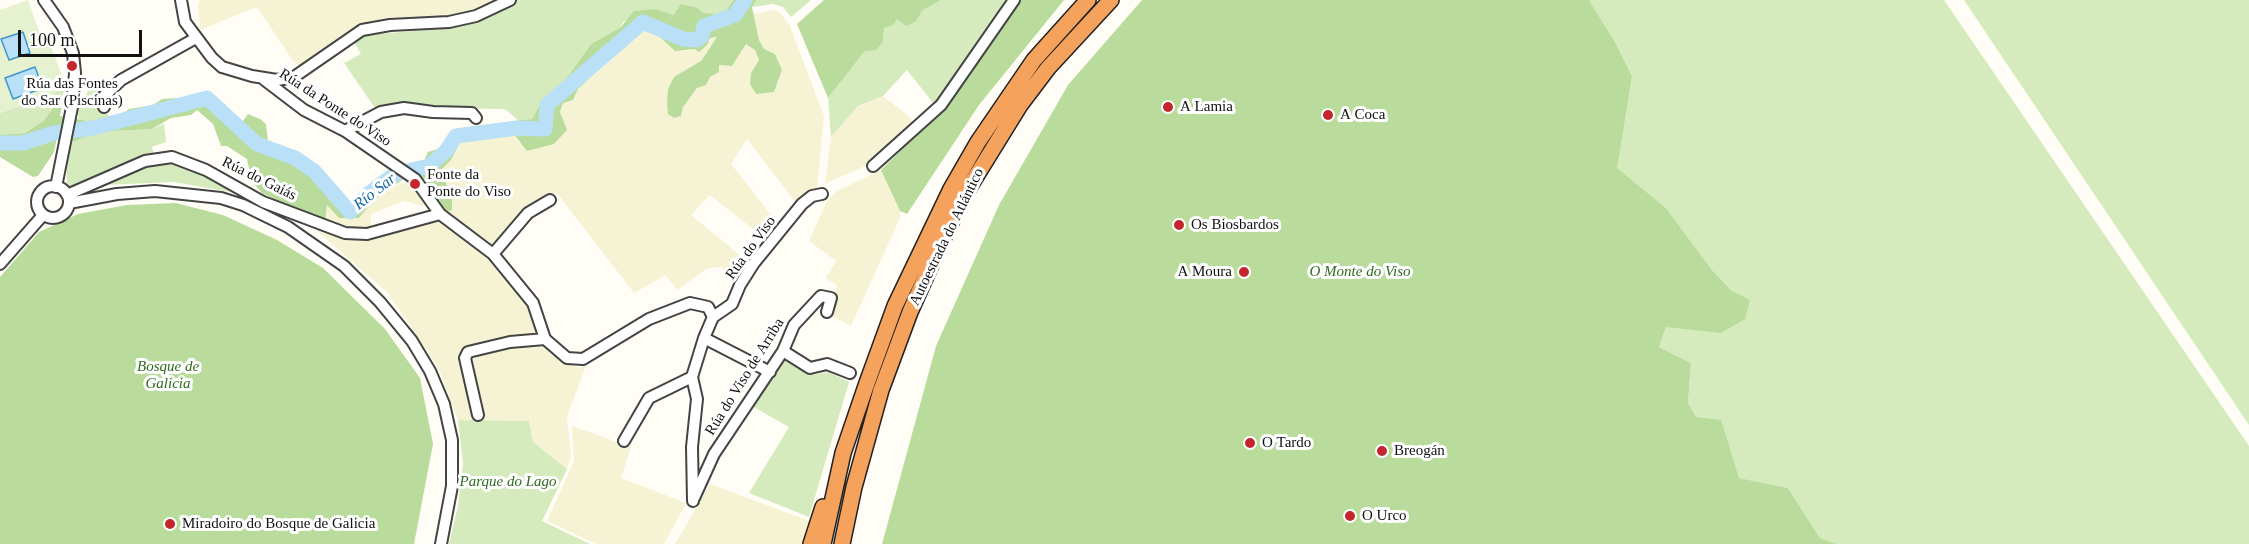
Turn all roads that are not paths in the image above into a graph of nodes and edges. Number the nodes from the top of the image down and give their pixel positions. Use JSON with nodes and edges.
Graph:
{"nodes":[{"id":1,"x":44,"y":0,"type":"edge"},
{"id":2,"x":181,"y":0,"type":"edge"},
{"id":3,"x":510,"y":0,"type":"edge"},
{"id":4,"x":1014,"y":0,"type":"edge"},
{"id":5,"x":1088,"y":0,"type":"edge"},
{"id":6,"x":1111,"y":0,"type":"edge"},
{"id":7,"x":196,"y":38,"type":"junction"},
{"id":8,"x":262,"y":78,"type":"junction"},
{"id":9,"x":104,"y":107,"type":"dead end"},
{"id":10,"x":476,"y":118,"type":"dead end"},
{"id":11,"x":345,"y":131,"type":"junction"},
{"id":12,"x":873,"y":166,"type":"dead end"},
{"id":13,"x":57,"y":187,"type":"junction"},
{"id":14,"x":822,"y":194,"type":"dead end"},
{"id":15,"x":68,"y":199,"type":"junction"},
{"id":16,"x":550,"y":200,"type":"dead end"},
{"id":17,"x":440,"y":214,"type":"junction"},
{"id":18,"x":44,"y":215,"type":"junction"},
{"id":19,"x":493,"y":254,"type":"junction"},
{"id":20,"x":0,"y":264,"type":"edge"},
{"id":21,"x":827,"y":312,"type":"dead end"},
{"id":22,"x":713,"y":317,"type":"junction"},
{"id":23,"x":545,"y":339,"type":"junction"},
{"id":24,"x":704,"y":339,"type":"junction"},
{"id":25,"x":783,"y":351,"type":"junction"},
{"id":26,"x":770,"y":372,"type":"junction"},
{"id":27,"x":850,"y":373,"type":"dead end"},
{"id":28,"x":692,"y":377,"type":"junction"},
{"id":29,"x":478,"y":415,"type":"dead end"},
{"id":30,"x":624,"y":441,"type":"dead end"},
{"id":31,"x":843,"y":453,"type":"junction"},
{"id":32,"x":693,"y":501,"type":"joint"},
{"id":33,"x":441,"y":544,"type":"edge"},
{"id":34,"x":811,"y":544,"type":"edge"},
{"id":35,"x":823,"y":544,"type":"edge"},
{"id":36,"x":842,"y":544,"type":"edge"}],
"edges":[{"from":1,"to":13,"type":"street"},
{"from":2,"to":7,"type":"street"},
{"from":3,"to":8,"type":"street"},
{"from":4,"to":12,"type":"street"},
{"from":5,"to":31,"type":"highway","name":"Autoestrada do Atlántico"},
{"from":6,"to":36,"type":"highway","name":"Autoestrada do Atlántico"},
{"from":7,"to":8,"type":"street"},
{"from":7,"to":9,"type":"street"},
{"from":8,"to":11,"type":"street","name":"Rúa da Ponte do Viso"},
{"from":10,"to":11,"type":"street"},
{"from":11,"to":17,"type":"street","name":"Rúa da Ponte do Viso"},
{"from":13,"to":15,"type":"street"},
{"from":13,"to":18,"type":"street"},
{"from":14,"to":22,"type":"street","name":"Rúa do Viso"},
{"from":15,"to":17,"type":"street","name":"Rúa do Gaiás"},
{"from":15,"to":18,"type":"street"},
{"from":15,"to":33,"type":"street"},
{"from":16,"to":19,"type":"street"},
{"from":17,"to":19,"type":"street"},
{"from":18,"to":20,"type":"street"},
{"from":19,"to":23,"type":"street"},
{"from":21,"to":25,"type":"street","name":"Rúa do Viso de Arriba"},
{"from":22,"to":23,"type":"street"},
{"from":22,"to":24,"type":"street","name":"Rúa do Viso"},
{"from":23,"to":29,"type":"street"},
{"from":24,"to":26,"type":"street"},
{"from":24,"to":28,"type":"street","name":"Rúa do Viso"},
{"from":25,"to":26,"type":"street","name":"Rúa do Viso de Arriba"},
{"from":25,"to":27,"type":"street"},
{"from":26,"to":32,"type":"street","name":"Rúa do Viso de Arriba"},
{"from":28,"to":30,"type":"street"},
{"from":28,"to":32,"type":"street","name":"Rúa do Viso"},
{"from":31,"to":34,"type":"highway"},
{"from":31,"to":35,"type":"highway","name":"Autoestrada do Atlántico"}]}
